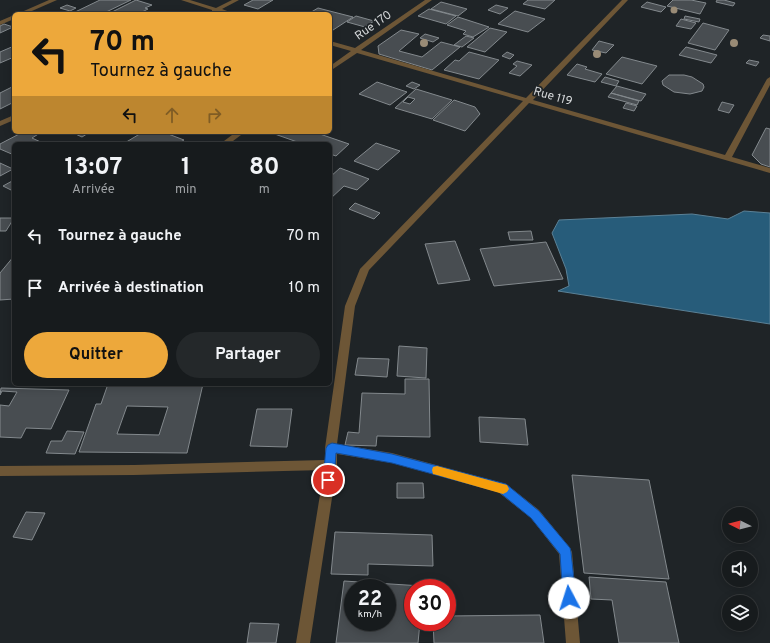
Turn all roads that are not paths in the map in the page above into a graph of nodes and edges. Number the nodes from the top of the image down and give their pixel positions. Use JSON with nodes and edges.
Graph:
{"nodes":[{"id":1,"x":54,"y":0,"type":"edge"},
{"id":2,"x":184,"y":0,"type":"edge"},
{"id":3,"x":236,"y":0,"type":"edge"},
{"id":4,"x":429,"y":0,"type":"edge"},
{"id":5,"x":625,"y":0,"type":"edge"},
{"id":6,"x":217,"y":10,"type":"junction"},
{"id":7,"x":25,"y":12,"type":"edge"},
{"id":8,"x":213,"y":12,"type":"edge"},
{"id":9,"x":224,"y":12,"type":"edge"},
{"id":10,"x":12,"y":18,"type":"edge"},
{"id":11,"x":0,"y":23,"type":"edge"},
{"id":12,"x":332,"y":44,"type":"edge"},
{"id":13,"x":357,"y":50,"type":"junction"},
{"id":14,"x":332,"y":68,"type":"edge"},
{"id":15,"x":770,"y":79,"type":"edge"},
{"id":16,"x":528,"y":100,"type":"junction"},
{"id":17,"x":12,"y":117,"type":"edge"},
{"id":18,"x":0,"y":124,"type":"edge"},
{"id":19,"x":238,"y":134,"type":"edge"},
{"id":20,"x":227,"y":142,"type":"edge"},
{"id":21,"x":727,"y":159,"type":"junction"},
{"id":22,"x":770,"y":171,"type":"edge"},
{"id":23,"x":332,"y":448,"type":"junction"},
{"id":24,"x":331,"y":465,"type":"junction"},
{"id":25,"x":0,"y":471,"type":"edge"},
{"id":26,"x":303,"y":643,"type":"edge"},
{"id":27,"x":573,"y":643,"type":"edge"}],
"edges":[{"from":1,"to":7,"type":"street"},
{"from":2,"to":6,"type":"street"},
{"from":3,"to":6,"type":"street"},
{"from":4,"to":13,"type":"street","name":"Rue 170"},
{"from":5,"to":16,"type":"street"},
{"from":6,"to":8,"type":"street"},
{"from":6,"to":9,"type":"street"},
{"from":10,"to":11,"type":"street"},
{"from":12,"to":13,"type":"street","name":"Rue 119"},
{"from":13,"to":14,"type":"street","name":"Rue 170"},
{"from":13,"to":16,"type":"street","name":"Rue 119"},
{"from":15,"to":21,"type":"street"},
{"from":16,"to":21,"type":"street","name":"Rue 119"},
{"from":16,"to":23,"type":"street"},
{"from":17,"to":18,"type":"street"},
{"from":19,"to":20,"type":"street"},
{"from":21,"to":22,"type":"street","name":"Rue 119"},
{"from":23,"to":24,"type":"street"},
{"from":23,"to":27,"type":"street"},
{"from":24,"to":25,"type":"street"},
{"from":24,"to":26,"type":"street"}]}
